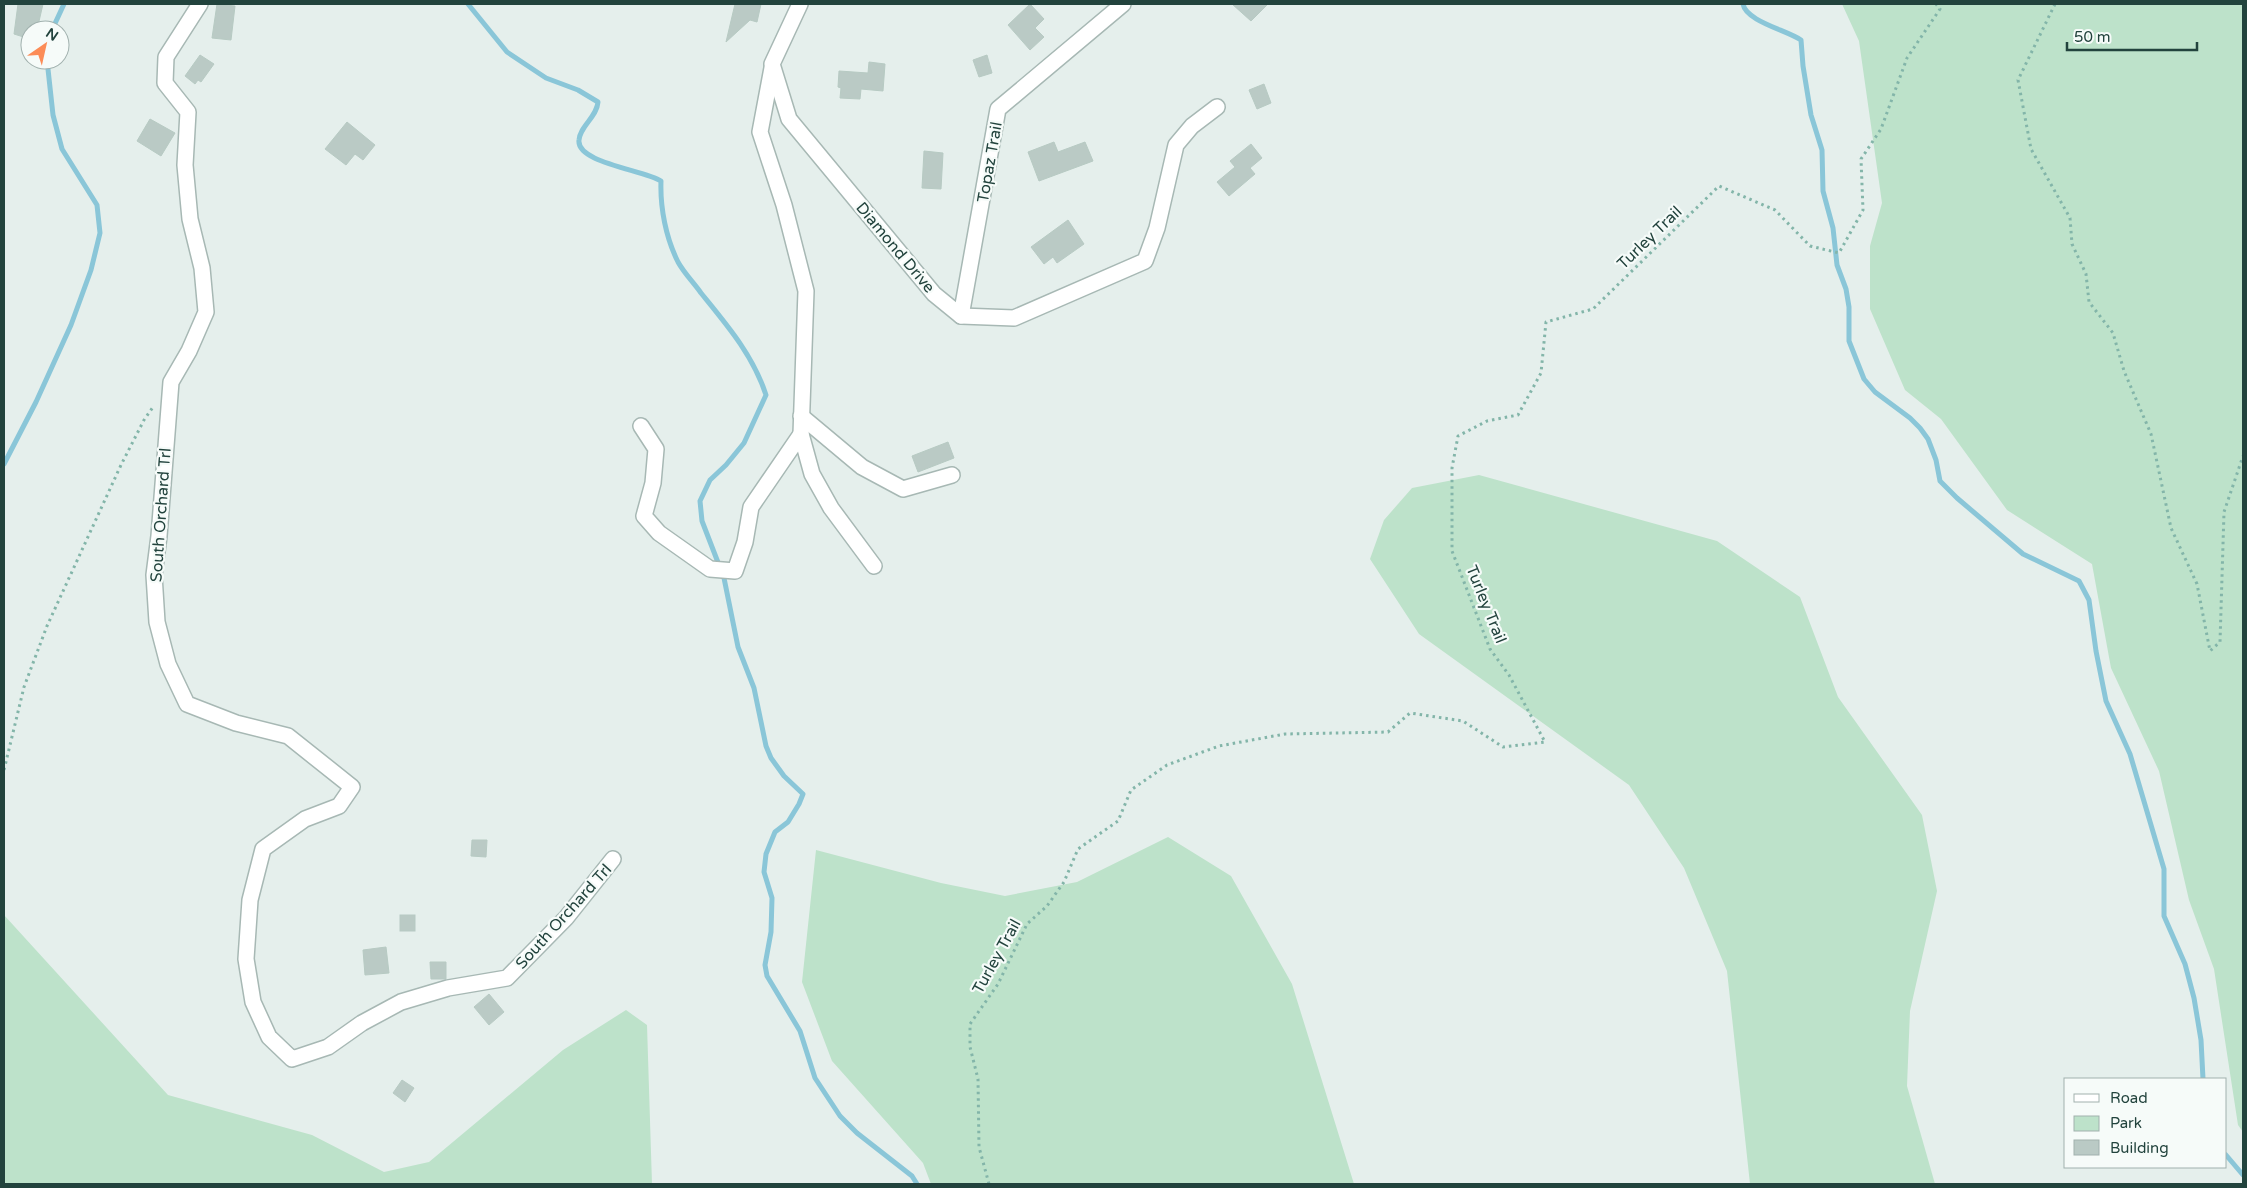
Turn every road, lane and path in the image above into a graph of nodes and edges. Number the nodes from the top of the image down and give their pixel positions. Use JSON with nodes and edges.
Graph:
{"nodes":[{"id":1,"x":200,"y":4,"type":"edge"},
{"id":2,"x":800,"y":4,"type":"edge"},
{"id":3,"x":1123,"y":4,"type":"edge"},
{"id":4,"x":1936,"y":4,"type":"edge"},
{"id":5,"x":2055,"y":4,"type":"edge"},
{"id":6,"x":772,"y":64,"type":"junction"},
{"id":7,"x":1217,"y":107,"type":"dead end"},
{"id":8,"x":961,"y":316,"type":"junction"},
{"id":9,"x":155,"y":404,"type":"dead end"},
{"id":10,"x":801,"y":416,"type":"junction"},
{"id":11,"x":641,"y":426,"type":"dead end"},
{"id":12,"x":801,"y":434,"type":"junction"},
{"id":13,"x":2243,"y":456,"type":"edge"},
{"id":14,"x":952,"y":475,"type":"dead end"},
{"id":15,"x":874,"y":566,"type":"dead end"},
{"id":16,"x":4,"y":770,"type":"edge"},
{"id":17,"x":613,"y":859,"type":"dead end"},
{"id":18,"x":988,"y":1184,"type":"edge"}],
"edges":[{"from":1,"to":17,"type":"street","name":"South Orchard Trl"},
{"from":2,"to":6,"type":"street"},
{"from":3,"to":8,"type":"street","name":"Topaz Trail"},
{"from":4,"to":18,"type":"path","name":"Turley Trail"},
{"from":5,"to":13,"type":"path"},
{"from":6,"to":8,"type":"street","name":"Diamond Drive"},
{"from":6,"to":10,"type":"street"},
{"from":7,"to":8,"type":"street"},
{"from":9,"to":16,"type":"path"},
{"from":10,"to":12,"type":"street"},
{"from":10,"to":14,"type":"street"},
{"from":11,"to":12,"type":"street"},
{"from":12,"to":15,"type":"street"}]}
